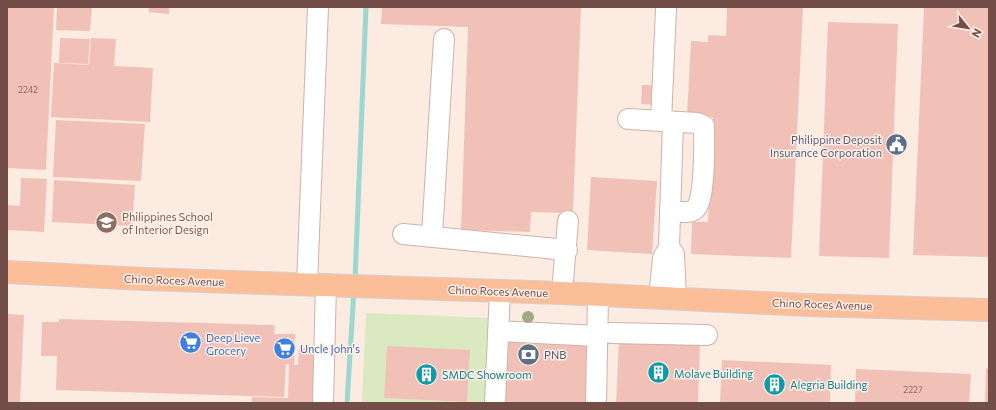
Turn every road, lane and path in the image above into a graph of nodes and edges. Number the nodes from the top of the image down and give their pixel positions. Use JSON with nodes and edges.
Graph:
{"nodes":[{"id":1,"x":318,"y":7,"type":"edge"},
{"id":2,"x":666,"y":10,"type":"dead end"},
{"id":3,"x":444,"y":39,"type":"dead end"},
{"id":4,"x":628,"y":119,"type":"dead end"},
{"id":5,"x":667,"y":121,"type":"junction"},
{"id":6,"x":670,"y":211,"type":"junction"},
{"id":7,"x":568,"y":221,"type":"dead end"},
{"id":8,"x":403,"y":234,"type":"dead end"},
{"id":9,"x":432,"y":235,"type":"junction"},
{"id":10,"x":567,"y":250,"type":"junction"},
{"id":11,"x":7,"y":272,"type":"edge"},
{"id":12,"x":317,"y":284,"type":"junction"},
{"id":13,"x":500,"y":291,"type":"junction"},
{"id":14,"x":562,"y":293,"type":"junction"},
{"id":15,"x":598,"y":294,"type":"junction"},
{"id":16,"x":668,"y":299,"type":"junction"},
{"id":17,"x":989,"y":310,"type":"edge"},
{"id":18,"x":498,"y":331,"type":"junction"},
{"id":19,"x":604,"y":334,"type":"junction"},
{"id":20,"x":707,"y":335,"type":"dead end"},
{"id":21,"x":323,"y":403,"type":"edge"},
{"id":22,"x":495,"y":403,"type":"edge"},
{"id":23,"x":596,"y":403,"type":"edge"}],
"edges":[{"from":1,"to":12,"type":"lane"},
{"from":2,"to":5,"type":"lane"},
{"from":3,"to":9,"type":"lane"},
{"from":4,"to":5,"type":"lane"},
{"from":5,"to":6,"type":"lane"},
{"from":5,"to":6,"type":"lane"},
{"from":6,"to":16,"type":"lane"},
{"from":7,"to":10,"type":"lane"},
{"from":8,"to":9,"type":"lane"},
{"from":9,"to":10,"type":"lane"},
{"from":10,"to":14,"type":"lane"},
{"from":11,"to":12,"type":"main road","name":"Chino Roces Avenue"},
{"from":12,"to":13,"type":"main road","name":"Chino Roces Avenue"},
{"from":12,"to":21,"type":"lane"},
{"from":13,"to":14,"type":"main road","name":"Chino Roces Avenue"},
{"from":13,"to":18,"type":"lane"},
{"from":14,"to":15,"type":"main road","name":"Chino Roces Avenue"},
{"from":15,"to":16,"type":"main road","name":"Chino Roces Avenue"},
{"from":15,"to":19,"type":"lane"},
{"from":16,"to":17,"type":"main road","name":"Chino Roces Avenue"},
{"from":18,"to":19,"type":"lane"},
{"from":18,"to":22,"type":"lane"},
{"from":19,"to":20,"type":"lane"},
{"from":19,"to":23,"type":"lane"}]}
